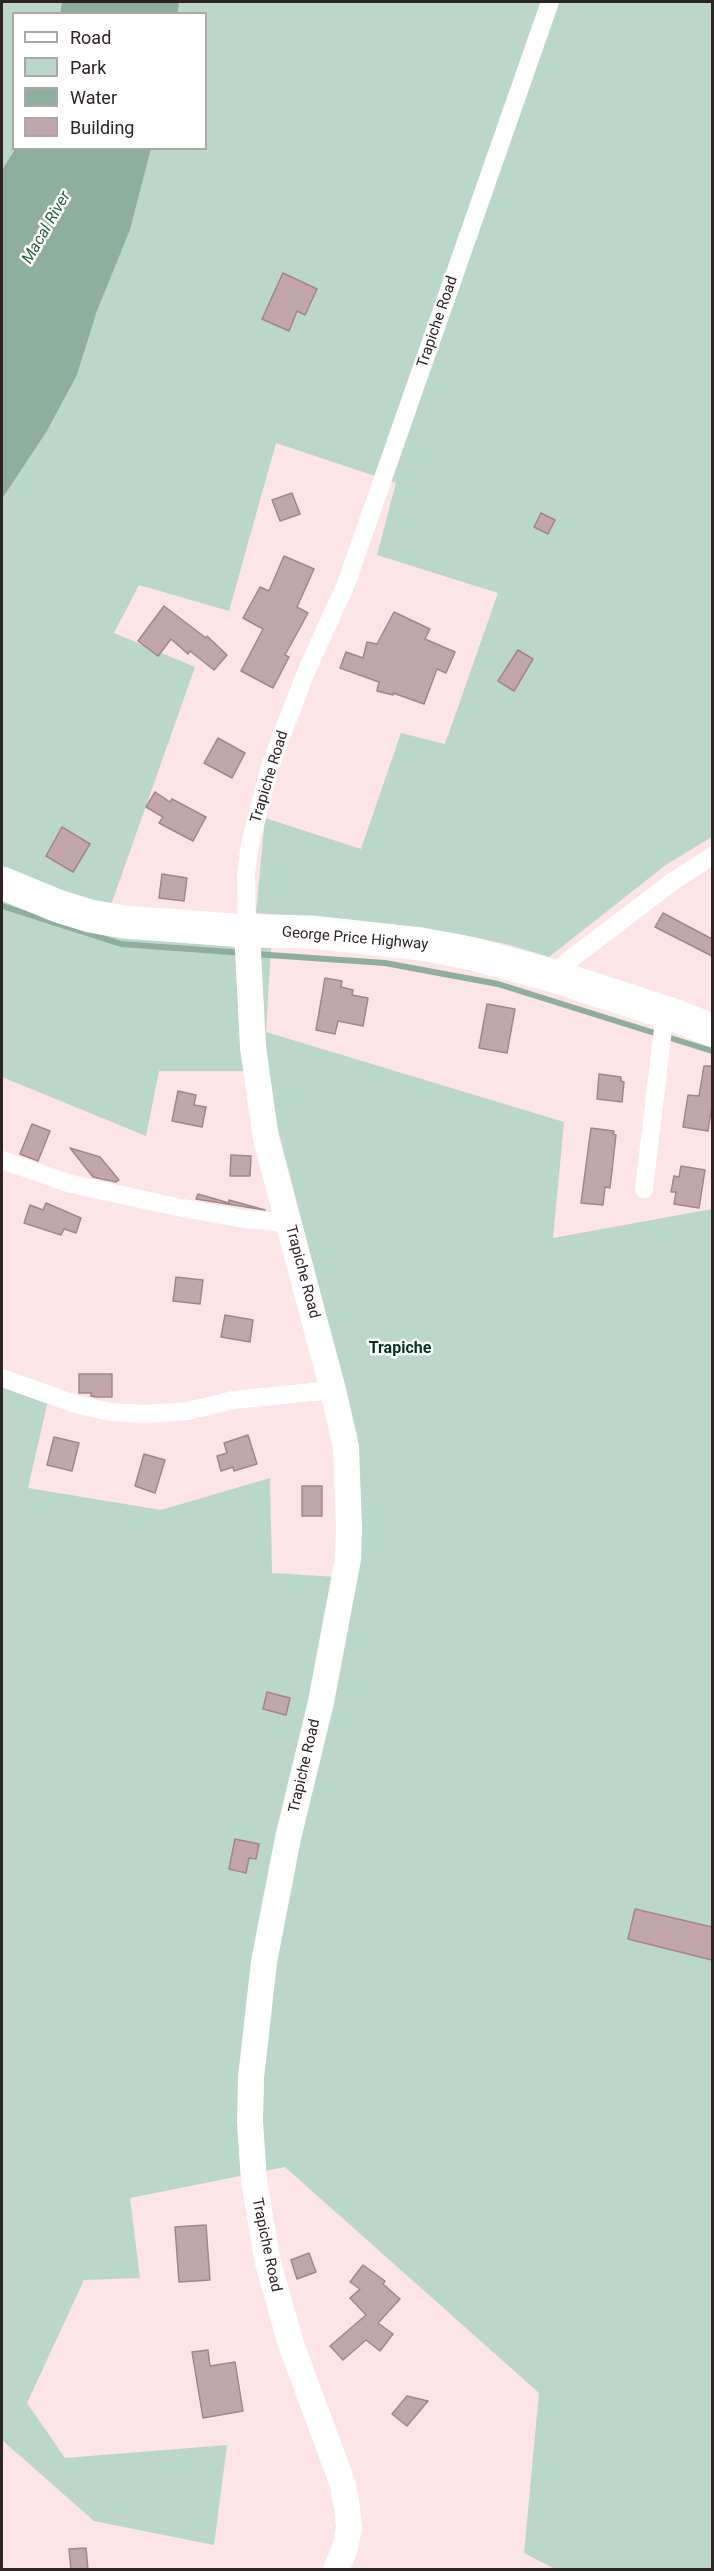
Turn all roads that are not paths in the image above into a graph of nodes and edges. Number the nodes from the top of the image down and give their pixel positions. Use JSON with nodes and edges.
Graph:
{"nodes":[{"id":1,"x":550,"y":2,"type":"edge"},
{"id":2,"x":712,"y":856,"type":"edge"},
{"id":3,"x":2,"y":883,"type":"edge"},
{"id":4,"x":247,"y":931,"type":"junction"},
{"id":5,"x":550,"y":975,"type":"junction"},
{"id":6,"x":668,"y":1013,"type":"junction"},
{"id":7,"x":712,"y":1021,"type":"edge"},
{"id":8,"x":712,"y":1030,"type":"edge"},
{"id":9,"x":2,"y":1160,"type":"edge"},
{"id":10,"x":644,"y":1189,"type":"dead end"},
{"id":11,"x":289,"y":1223,"type":"junction"},
{"id":12,"x":2,"y":1377,"type":"edge"},
{"id":13,"x":333,"y":1390,"type":"junction"},
{"id":14,"x":336,"y":2570,"type":"edge"}],
"edges":[{"from":1,"to":4,"type":"street","name":"Trapiche Road"},
{"from":2,"to":5,"type":"street"},
{"from":3,"to":4,"type":"highway","name":"George Price Highway"},
{"from":4,"to":5,"type":"highway","name":"George Price Highway"},
{"from":4,"to":11,"type":"street","name":"Trapiche Road"},
{"from":5,"to":6,"type":"highway","name":"George Price Highway"},
{"from":6,"to":7,"type":"highway"},
{"from":6,"to":8,"type":"highway"},
{"from":6,"to":10,"type":"street"},
{"from":9,"to":11,"type":"street"},
{"from":11,"to":13,"type":"street","name":"Trapiche Road"},
{"from":12,"to":13,"type":"street"},
{"from":13,"to":14,"type":"street","name":"Trapiche Road"}]}
